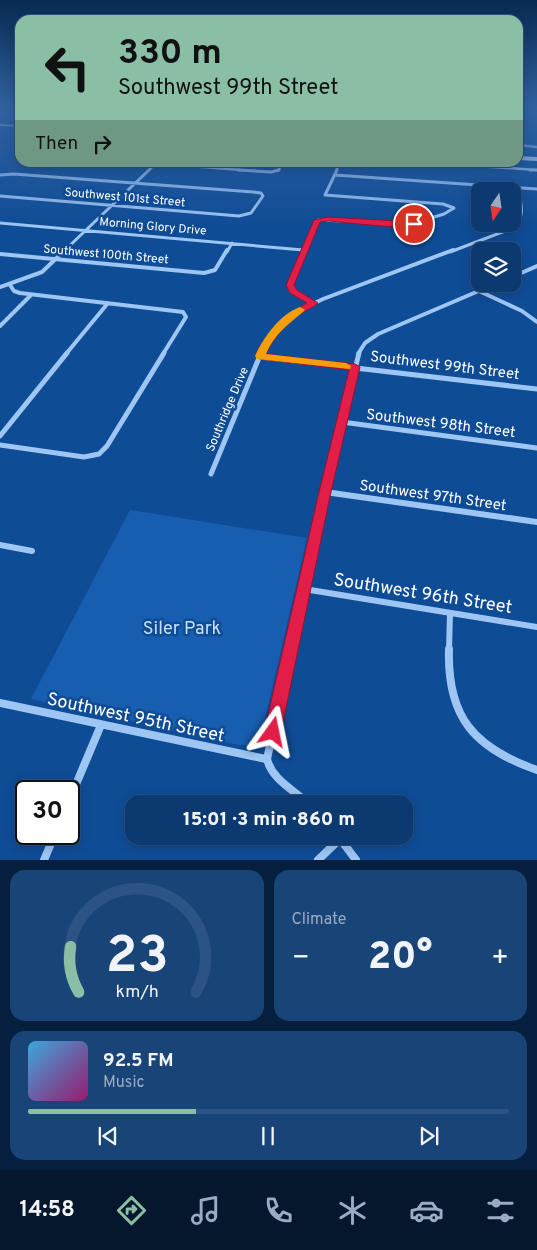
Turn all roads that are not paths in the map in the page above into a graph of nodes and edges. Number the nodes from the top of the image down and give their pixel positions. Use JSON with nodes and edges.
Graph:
{"nodes":[{"id":1,"x":523,"y":158,"type":"edge"},
{"id":2,"x":537,"y":159,"type":"edge"},
{"id":3,"x":152,"y":167,"type":"edge"},
{"id":4,"x":208,"y":167,"type":"edge"},
{"id":5,"x":280,"y":167,"type":"edge"},
{"id":6,"x":338,"y":167,"type":"edge"},
{"id":7,"x":492,"y":167,"type":"edge"},
{"id":8,"x":537,"y":170,"type":"edge"},
{"id":9,"x":0,"y":175,"type":"edge"},
{"id":10,"x":335,"y":175,"type":"junction"},
{"id":11,"x":136,"y":183,"type":"junction"},
{"id":12,"x":471,"y":185,"type":"edge"},
{"id":13,"x":521,"y":188,"type":"edge"},
{"id":14,"x":537,"y":189,"type":"edge"},
{"id":15,"x":0,"y":196,"type":"edge"},
{"id":16,"x":113,"y":205,"type":"junction"},
{"id":17,"x":0,"y":222,"type":"edge"},
{"id":18,"x":86,"y":230,"type":"junction"},
{"id":19,"x":502,"y":232,"type":"edge"},
{"id":20,"x":232,"y":243,"type":"junction"},
{"id":21,"x":303,"y":250,"type":"junction"},
{"id":22,"x":0,"y":254,"type":"edge"},
{"id":23,"x":56,"y":259,"type":"junction"},
{"id":24,"x":537,"y":266,"type":"edge"},
{"id":25,"x":521,"y":272,"type":"edge"},
{"id":26,"x":10,"y":286,"type":"junction"},
{"id":27,"x":0,"y":287,"type":"edge"},
{"id":28,"x":477,"y":292,"type":"edge"},
{"id":29,"x":481,"y":292,"type":"edge"},
{"id":30,"x":31,"y":295,"type":"junction"},
{"id":31,"x":108,"y":303,"type":"junction"},
{"id":32,"x":314,"y":303,"type":"junction"},
{"id":33,"x":537,"y":322,"type":"edge"},
{"id":34,"x":0,"y":326,"type":"edge"},
{"id":35,"x":260,"y":356,"type":"junction"},
{"id":36,"x":355,"y":367,"type":"junction"},
{"id":37,"x":537,"y":389,"type":"edge"},
{"id":38,"x":342,"y":422,"type":"junction"},
{"id":39,"x":0,"y":436,"type":"edge"},
{"id":40,"x":0,"y":445,"type":"edge"},
{"id":41,"x":537,"y":448,"type":"edge"},
{"id":42,"x":211,"y":474,"type":"dead end"},
{"id":43,"x":325,"y":492,"type":"junction"},
{"id":44,"x":537,"y":522,"type":"edge"},
{"id":45,"x":0,"y":545,"type":"edge"},
{"id":46,"x":32,"y":551,"type":"dead end"},
{"id":47,"x":304,"y":589,"type":"junction"},
{"id":48,"x":450,"y":613,"type":"junction"},
{"id":49,"x":537,"y":627,"type":"edge"},
{"id":50,"x":0,"y":703,"type":"edge"},
{"id":51,"x":101,"y":725,"type":"junction"},
{"id":52,"x":266,"y":759,"type":"junction"},
{"id":53,"x":537,"y":770,"type":"edge"},
{"id":54,"x":78,"y":780,"type":"edge"},
{"id":55,"x":298,"y":795,"type":"edge"},
{"id":56,"x":50,"y":845,"type":"edge"},
{"id":57,"x":332,"y":845,"type":"edge"},
{"id":58,"x":344,"y":845,"type":"edge"},
{"id":59,"x":44,"y":860,"type":"edge"},
{"id":60,"x":318,"y":860,"type":"edge"},
{"id":61,"x":356,"y":860,"type":"edge"}],
"edges":[{"from":1,"to":2,"type":"main road"},
{"from":3,"to":11,"type":"street"},
{"from":4,"to":5,"type":"street"},
{"from":6,"to":10,"type":"street"},
{"from":7,"to":8,"type":"street"},
{"from":9,"to":11,"type":"street"},
{"from":10,"to":12,"type":"street"},
{"from":10,"to":21,"type":"street"},
{"from":11,"to":16,"type":"street"},
{"from":11,"to":16,"type":"street","name":"Southwest 101st Street"},
{"from":13,"to":14,"type":"street"},
{"from":15,"to":16,"type":"street","name":"Southwest 101st Street"},
{"from":16,"to":18,"type":"street"},
{"from":17,"to":18,"type":"street","name":"Morning Glory Drive"},
{"from":18,"to":20,"type":"street","name":"Morning Glory Drive"},
{"from":18,"to":23,"type":"street"},
{"from":19,"to":32,"type":"street","name":"Southridge Drive"},
{"from":20,"to":21,"type":"street","name":"Morning Glory Drive"},
{"from":20,"to":23,"type":"street","name":"Southwest 100th Street"},
{"from":21,"to":32,"type":"street"},
{"from":22,"to":23,"type":"street","name":"Southwest 100th Street"},
{"from":23,"to":26,"type":"street"},
{"from":24,"to":25,"type":"street"},
{"from":26,"to":27,"type":"street"},
{"from":26,"to":30,"type":"street"},
{"from":28,"to":36,"type":"street"},
{"from":29,"to":33,"type":"street"},
{"from":30,"to":31,"type":"street"},
{"from":30,"to":34,"type":"street"},
{"from":31,"to":39,"type":"street"},
{"from":31,"to":40,"type":"street"},
{"from":32,"to":35,"type":"street","name":"Southridge Drive"},
{"from":35,"to":36,"type":"street","name":"Southwest 99th Street"},
{"from":35,"to":42,"type":"street","name":"Southridge Drive"},
{"from":36,"to":37,"type":"street","name":"Southwest 99th Street"},
{"from":36,"to":38,"type":"street"},
{"from":38,"to":41,"type":"street","name":"Southwest 98th Street"},
{"from":38,"to":43,"type":"street"},
{"from":43,"to":44,"type":"street","name":"Southwest 97th Street"},
{"from":43,"to":47,"type":"street"},
{"from":45,"to":46,"type":"street"},
{"from":47,"to":48,"type":"street","name":"Southwest 96th Street"},
{"from":47,"to":52,"type":"street"},
{"from":48,"to":49,"type":"street","name":"Southwest 96th Street"},
{"from":48,"to":53,"type":"street"},
{"from":50,"to":51,"type":"street","name":"Southwest 95th Street"},
{"from":51,"to":52,"type":"street","name":"Southwest 95th Street"},
{"from":51,"to":54,"type":"street"},
{"from":52,"to":55,"type":"street"},
{"from":56,"to":59,"type":"street"},
{"from":57,"to":60,"type":"street"},
{"from":58,"to":61,"type":"street"}]}
